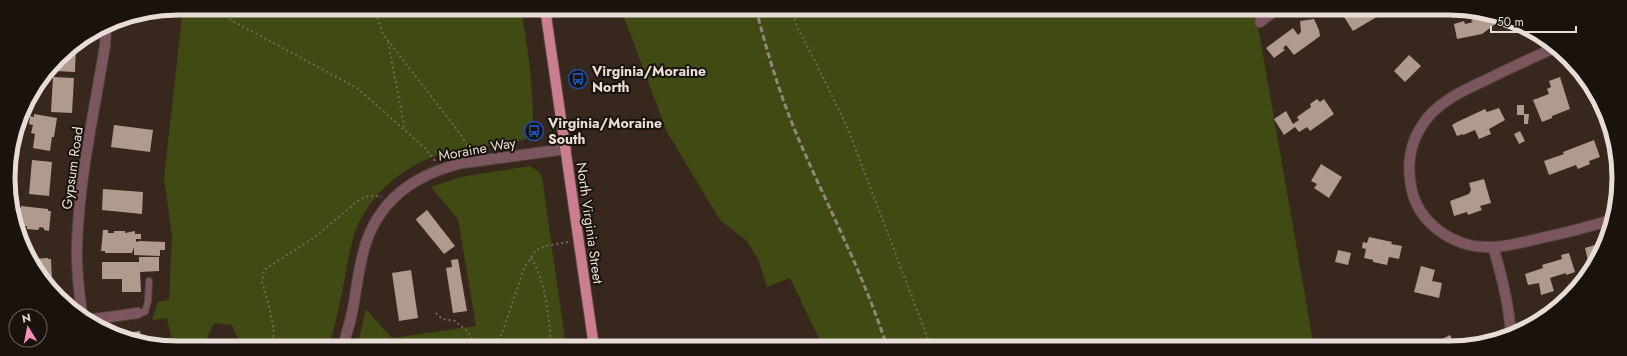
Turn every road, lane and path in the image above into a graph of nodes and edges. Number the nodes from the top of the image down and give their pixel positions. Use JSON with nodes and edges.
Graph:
{"nodes":[{"id":1,"x":226,"y":15,"type":"edge"},
{"id":2,"x":376,"y":15,"type":"edge"},
{"id":3,"x":546,"y":15,"type":"edge"},
{"id":4,"x":793,"y":15,"type":"edge"},
{"id":5,"x":1269,"y":15,"type":"edge"},
{"id":6,"x":1260,"y":22,"type":"dead end"},
{"id":7,"x":105,"y":32,"type":"edge"},
{"id":8,"x":388,"y":40,"type":"junction"},
{"id":9,"x":1549,"y":50,"type":"edge"},
{"id":10,"x":406,"y":131,"type":"junction"},
{"id":11,"x":566,"y":149,"type":"junction"},
{"id":12,"x":477,"y":161,"type":"junction"},
{"id":13,"x":440,"y":170,"type":"junction"},
{"id":14,"x":389,"y":203,"type":"junction"},
{"id":15,"x":1605,"y":222,"type":"edge"},
{"id":16,"x":579,"y":241,"type":"junction"},
{"id":17,"x":1493,"y":247,"type":"junction"},
{"id":18,"x":531,"y":258,"type":"junction"},
{"id":19,"x":149,"y":281,"type":"dead end"},
{"id":20,"x":82,"y":309,"type":"edge"},
{"id":21,"x":138,"y":313,"type":"joint"},
{"id":22,"x":436,"y":313,"type":"dead end"},
{"id":23,"x":96,"y":319,"type":"edge"},
{"id":24,"x":1510,"y":329,"type":"edge"},
{"id":25,"x":273,"y":341,"type":"edge"},
{"id":26,"x":344,"y":341,"type":"edge"},
{"id":27,"x":473,"y":341,"type":"edge"},
{"id":28,"x":494,"y":341,"type":"edge"},
{"id":29,"x":551,"y":341,"type":"edge"},
{"id":30,"x":593,"y":341,"type":"edge"},
{"id":31,"x":929,"y":341,"type":"edge"}],
"edges":[{"from":1,"to":10,"type":"path"},
{"from":2,"to":8,"type":"path"},
{"from":3,"to":11,"type":"main road","name":"North Virginia Street"},
{"from":4,"to":31,"type":"path"},
{"from":5,"to":6,"type":"street"},
{"from":7,"to":20,"type":"street","name":"Gypsum Road"},
{"from":8,"to":10,"type":"path"},
{"from":8,"to":12,"type":"path"},
{"from":9,"to":17,"type":"street"},
{"from":10,"to":13,"type":"path"},
{"from":11,"to":12,"type":"street","name":"Moraine Way"},
{"from":11,"to":16,"type":"main road","name":"North Virginia Street"},
{"from":12,"to":13,"type":"street","name":"Moraine Way"},
{"from":13,"to":14,"type":"street","name":"Moraine Way"},
{"from":14,"to":25,"type":"path"},
{"from":14,"to":26,"type":"street","name":"Moraine Way"},
{"from":15,"to":17,"type":"street"},
{"from":16,"to":18,"type":"path"},
{"from":16,"to":30,"type":"main road","name":"North Virginia Street"},
{"from":17,"to":24,"type":"street"},
{"from":18,"to":28,"type":"path"},
{"from":18,"to":29,"type":"path"},
{"from":19,"to":21,"type":"lane"},
{"from":21,"to":23,"type":"street"},
{"from":22,"to":27,"type":"path"}]}
